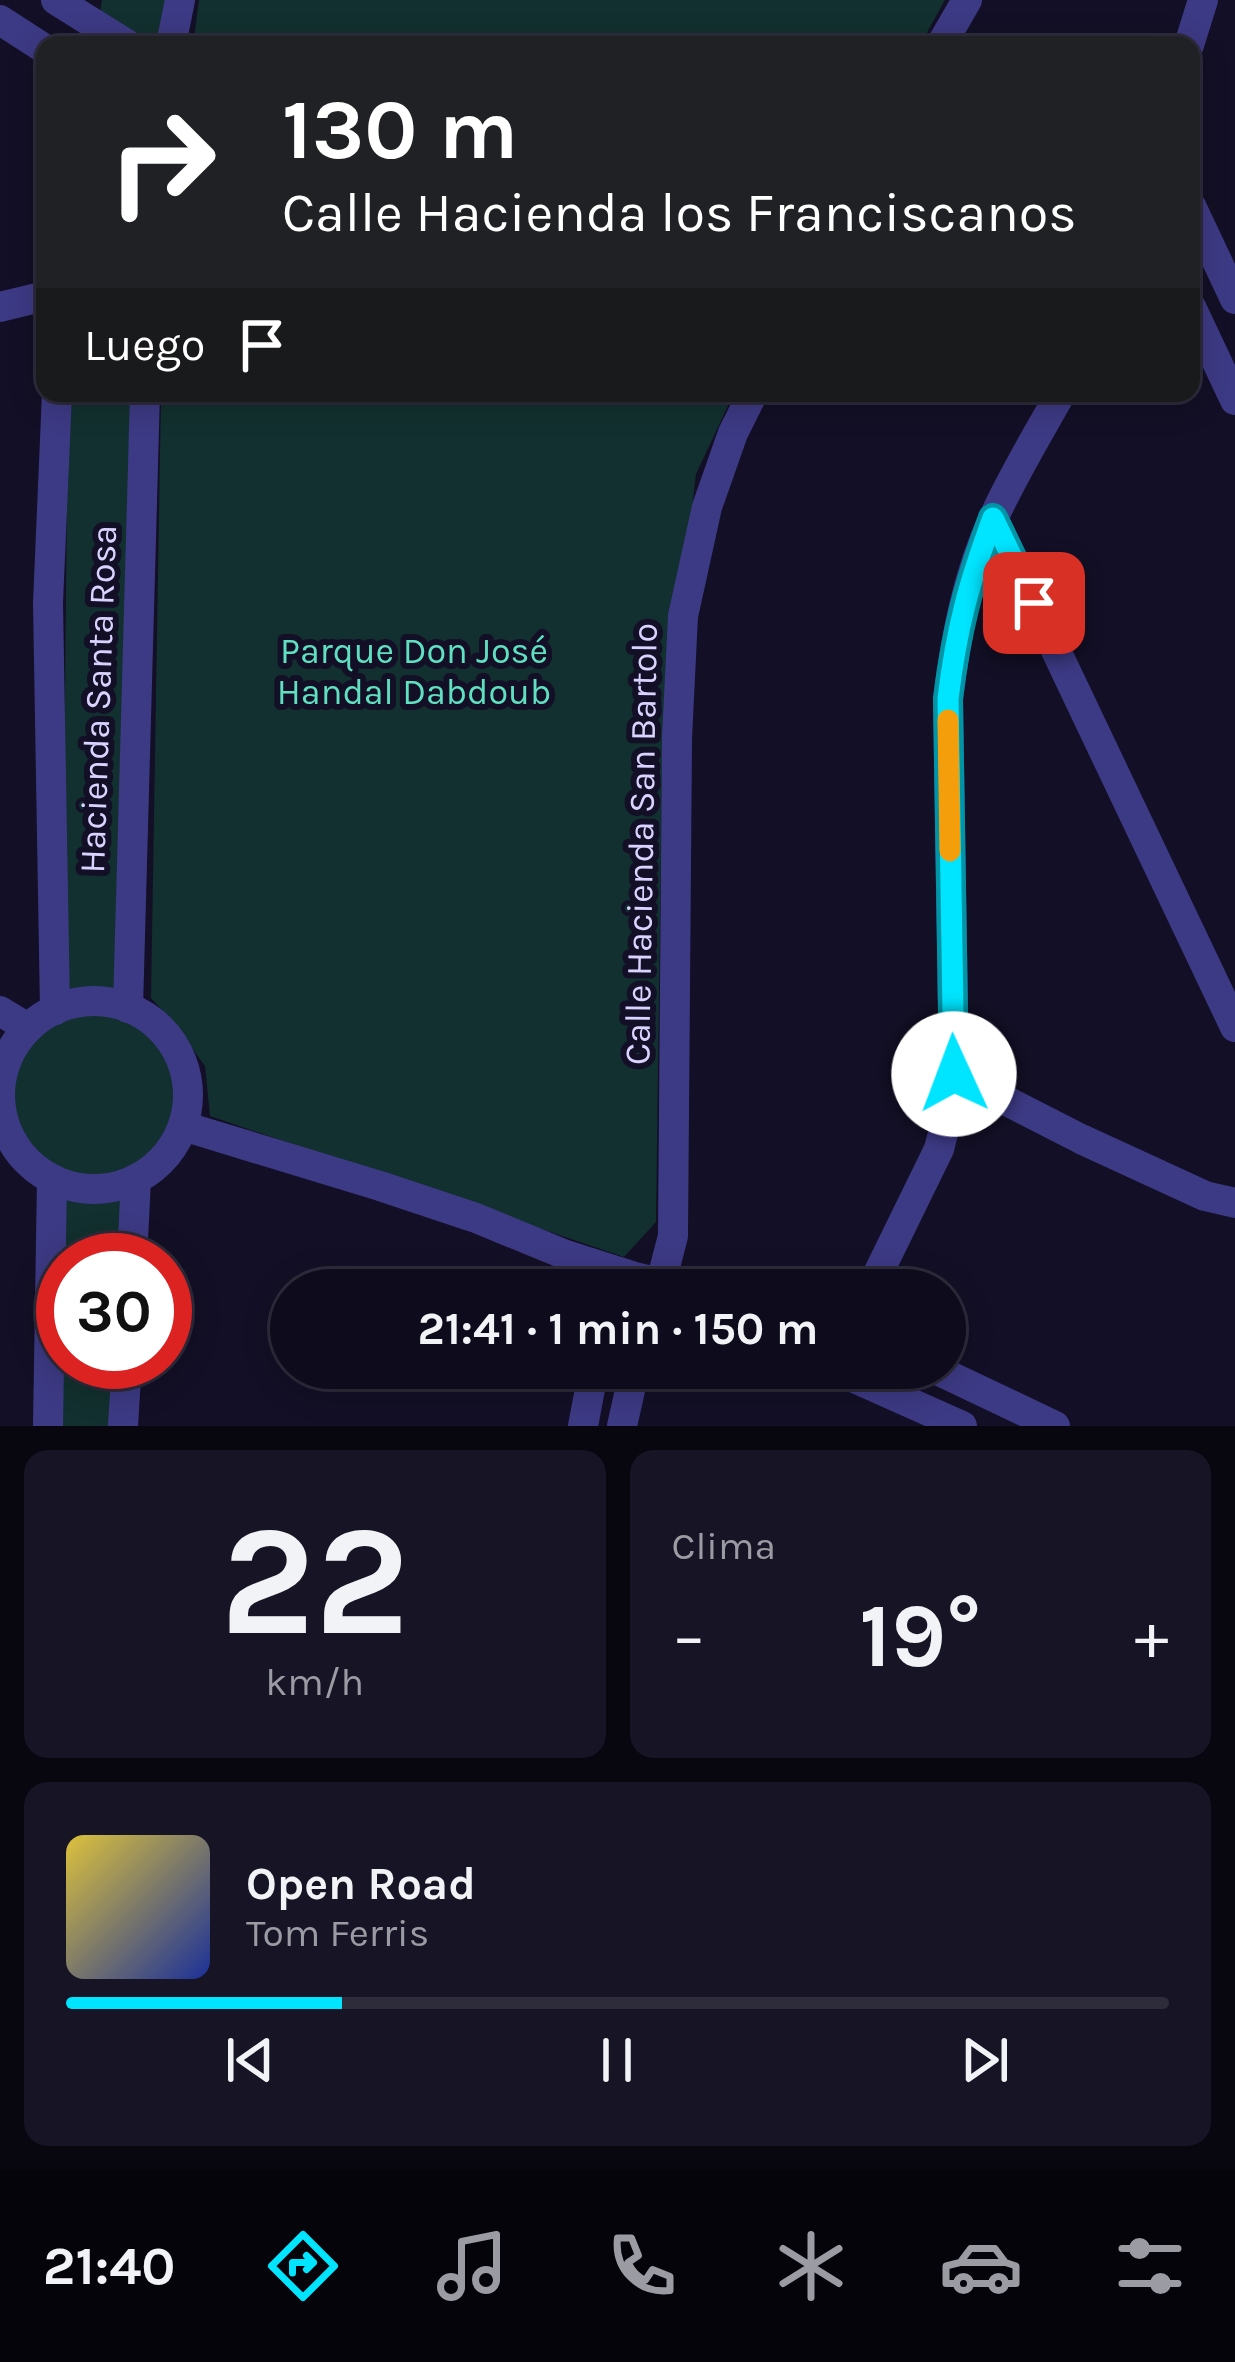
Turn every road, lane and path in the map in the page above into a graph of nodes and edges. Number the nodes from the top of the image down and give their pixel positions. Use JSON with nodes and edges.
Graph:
{"nodes":[{"id":1,"x":56,"y":0,"type":"edge"},
{"id":2,"x":180,"y":0,"type":"edge"},
{"id":3,"x":967,"y":0,"type":"edge"},
{"id":4,"x":1203,"y":0,"type":"edge"},
{"id":5,"x":0,"y":20,"type":"edge"},
{"id":6,"x":90,"y":22,"type":"edge"},
{"id":7,"x":173,"y":36,"type":"edge"},
{"id":8,"x":946,"y":36,"type":"edge"},
{"id":9,"x":1192,"y":36,"type":"edge"},
{"id":10,"x":36,"y":43,"type":"edge"},
{"id":11,"x":1200,"y":225,"type":"edge"},
{"id":12,"x":36,"y":298,"type":"edge"},
{"id":13,"x":1235,"y":298,"type":"edge"},
{"id":14,"x":0,"y":308,"type":"edge"},
{"id":15,"x":1200,"y":326,"type":"edge"},
{"id":16,"x":1235,"y":400,"type":"edge"},
{"id":17,"x":57,"y":402,"type":"edge"},
{"id":18,"x":145,"y":402,"type":"edge"},
{"id":19,"x":749,"y":402,"type":"edge"},
{"id":20,"x":1055,"y":402,"type":"edge"},
{"id":21,"x":993,"y":518,"type":"junction"},
{"id":22,"x":128,"y":1007,"type":"junction"},
{"id":23,"x":55,"y":1010,"type":"junction"},
{"id":24,"x":0,"y":1011,"type":"edge"},
{"id":25,"x":1235,"y":1027,"type":"edge"},
{"id":26,"x":28,"y":1028,"type":"junction"},
{"id":27,"x":4,"y":1057,"type":"edge"},
{"id":28,"x":954,"y":1074,"type":"junction"},
{"id":29,"x":183,"y":1126,"type":"junction"},
{"id":30,"x":52,"y":1179,"type":"junction"},
{"id":31,"x":136,"y":1179,"type":"junction"},
{"id":32,"x":1235,"y":1203,"type":"edge"},
{"id":33,"x":133,"y":1233,"type":"edge"},
{"id":34,"x":566,"y":1255,"type":"junction"},
{"id":35,"x":581,"y":1269,"type":"edge"},
{"id":36,"x":603,"y":1269,"type":"edge"},
{"id":37,"x":654,"y":1269,"type":"edge"},
{"id":38,"x":880,"y":1269,"type":"edge"},
{"id":39,"x":966,"y":1384,"type":"edge"},
{"id":40,"x":125,"y":1389,"type":"edge"},
{"id":41,"x":590,"y":1389,"type":"edge"},
{"id":42,"x":630,"y":1389,"type":"edge"},
{"id":43,"x":879,"y":1389,"type":"edge"},
{"id":44,"x":48,"y":1426,"type":"edge"},
{"id":45,"x":123,"y":1426,"type":"edge"},
{"id":46,"x":583,"y":1426,"type":"edge"},
{"id":47,"x":622,"y":1426,"type":"edge"},
{"id":48,"x":962,"y":1426,"type":"edge"},
{"id":49,"x":1054,"y":1426,"type":"edge"}],
"edges":[{"from":1,"to":6,"type":"street"},
{"from":2,"to":7,"type":"street"},
{"from":3,"to":8,"type":"street"},
{"from":4,"to":9,"type":"street"},
{"from":5,"to":10,"type":"street"},
{"from":11,"to":13,"type":"street"},
{"from":12,"to":14,"type":"street"},
{"from":15,"to":16,"type":"street"},
{"from":17,"to":23,"type":"street","name":"Hacienda Santa Rosa"},
{"from":18,"to":22,"type":"street","name":"Hacienda Santa Rosa"},
{"from":19,"to":37,"type":"street","name":"Calle Hacienda San Bartolo"},
{"from":20,"to":21,"type":"street"},
{"from":21,"to":25,"type":"street"},
{"from":21,"to":28,"type":"street"},
{"from":22,"to":23,"type":"street"},
{"from":22,"to":29,"type":"street"},
{"from":23,"to":26,"type":"street"},
{"from":24,"to":26,"type":"street"},
{"from":26,"to":27,"type":"street"},
{"from":27,"to":30,"type":"street"},
{"from":28,"to":32,"type":"street"},
{"from":28,"to":38,"type":"street"},
{"from":29,"to":31,"type":"street"},
{"from":29,"to":34,"type":"street"},
{"from":30,"to":31,"type":"street"},
{"from":30,"to":44,"type":"street"},
{"from":31,"to":33,"type":"street"},
{"from":34,"to":35,"type":"street"},
{"from":34,"to":36,"type":"street"},
{"from":39,"to":49,"type":"street"},
{"from":40,"to":45,"type":"street"},
{"from":41,"to":46,"type":"street"},
{"from":42,"to":47,"type":"street"},
{"from":43,"to":48,"type":"street"}]}
